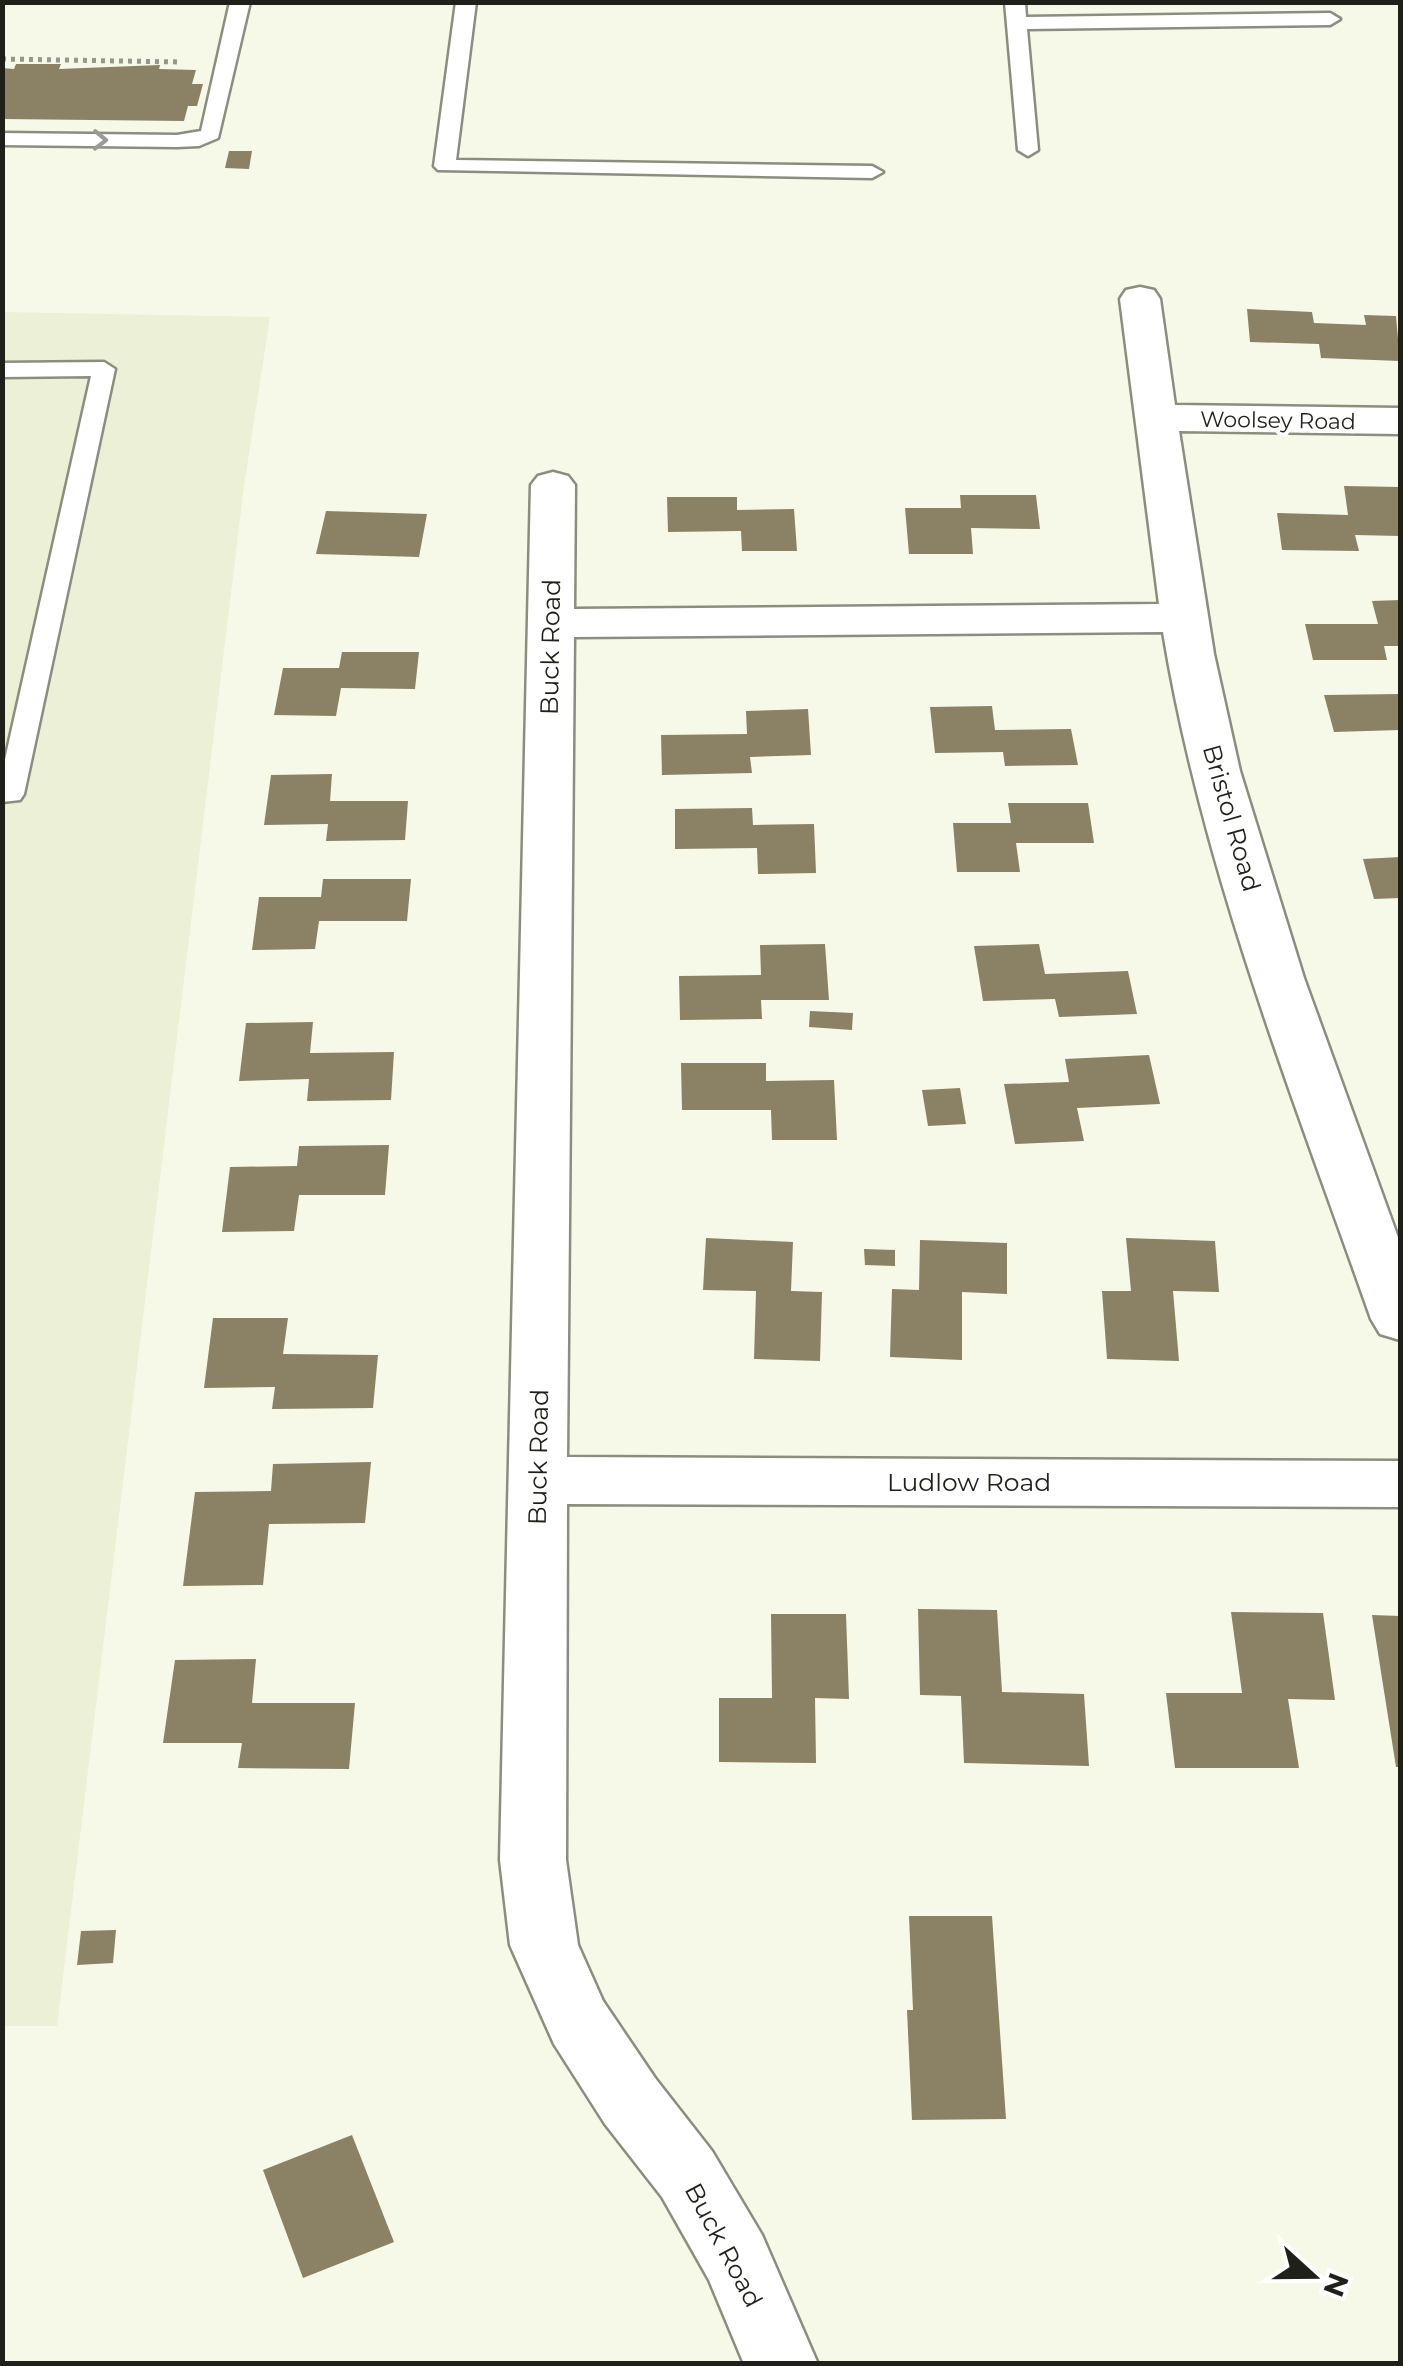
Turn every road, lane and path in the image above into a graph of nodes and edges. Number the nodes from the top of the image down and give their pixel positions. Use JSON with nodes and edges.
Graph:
{"nodes":[{"id":1,"x":240,"y":2,"type":"edge"},
{"id":2,"x":466,"y":2,"type":"edge"},
{"id":3,"x":1016,"y":13,"type":"edge"},
{"id":4,"x":1330,"y":19,"type":"dead end"},
{"id":5,"x":2,"y":59,"type":"edge"},
{"id":6,"x":227,"y":63,"type":"junction"},
{"id":7,"x":2,"y":139,"type":"edge"},
{"id":8,"x":1028,"y":150,"type":"dead end"},
{"id":9,"x":872,"y":172,"type":"dead end"},
{"id":10,"x":1140,"y":299,"type":"dead end"},
{"id":11,"x":2,"y":370,"type":"edge"},
{"id":12,"x":1156,"y":418,"type":"junction"},
{"id":13,"x":1400,"y":421,"type":"edge"},
{"id":14,"x":554,"y":485,"type":"dead end"},
{"id":15,"x":1184,"y":618,"type":"junction"},
{"id":16,"x":551,"y":623,"type":"junction"},
{"id":17,"x":2,"y":794,"type":"edge"},
{"id":18,"x":1400,"y":1318,"type":"edge"},
{"id":19,"x":537,"y":1480,"type":"junction"},
{"id":20,"x":1400,"y":1484,"type":"edge"},
{"id":21,"x":782,"y":2364,"type":"edge"}],
"edges":[{"from":1,"to":6,"type":"lane"},
{"from":2,"to":9,"type":"lane"},
{"from":3,"to":4,"type":"lane"},
{"from":3,"to":8,"type":"lane"},
{"from":5,"to":6,"type":"path"},
{"from":7,"to":6,"type":"lane","one_way":true},
{"from":10,"to":12,"type":"street","name":"Bristol Road"},
{"from":11,"to":17,"type":"lane"},
{"from":12,"to":13,"type":"street","name":"Woolsey Road"},
{"from":12,"to":15,"type":"street","name":"Bristol Road"},
{"from":14,"to":16,"type":"street","name":"Buck Road"},
{"from":15,"to":16,"type":"street"},
{"from":15,"to":18,"type":"street","name":"Bristol Road"},
{"from":16,"to":19,"type":"street","name":"Buck Road"},
{"from":19,"to":20,"type":"street","name":"Ludlow Road"},
{"from":19,"to":21,"type":"street","name":"Buck Road"}]}
